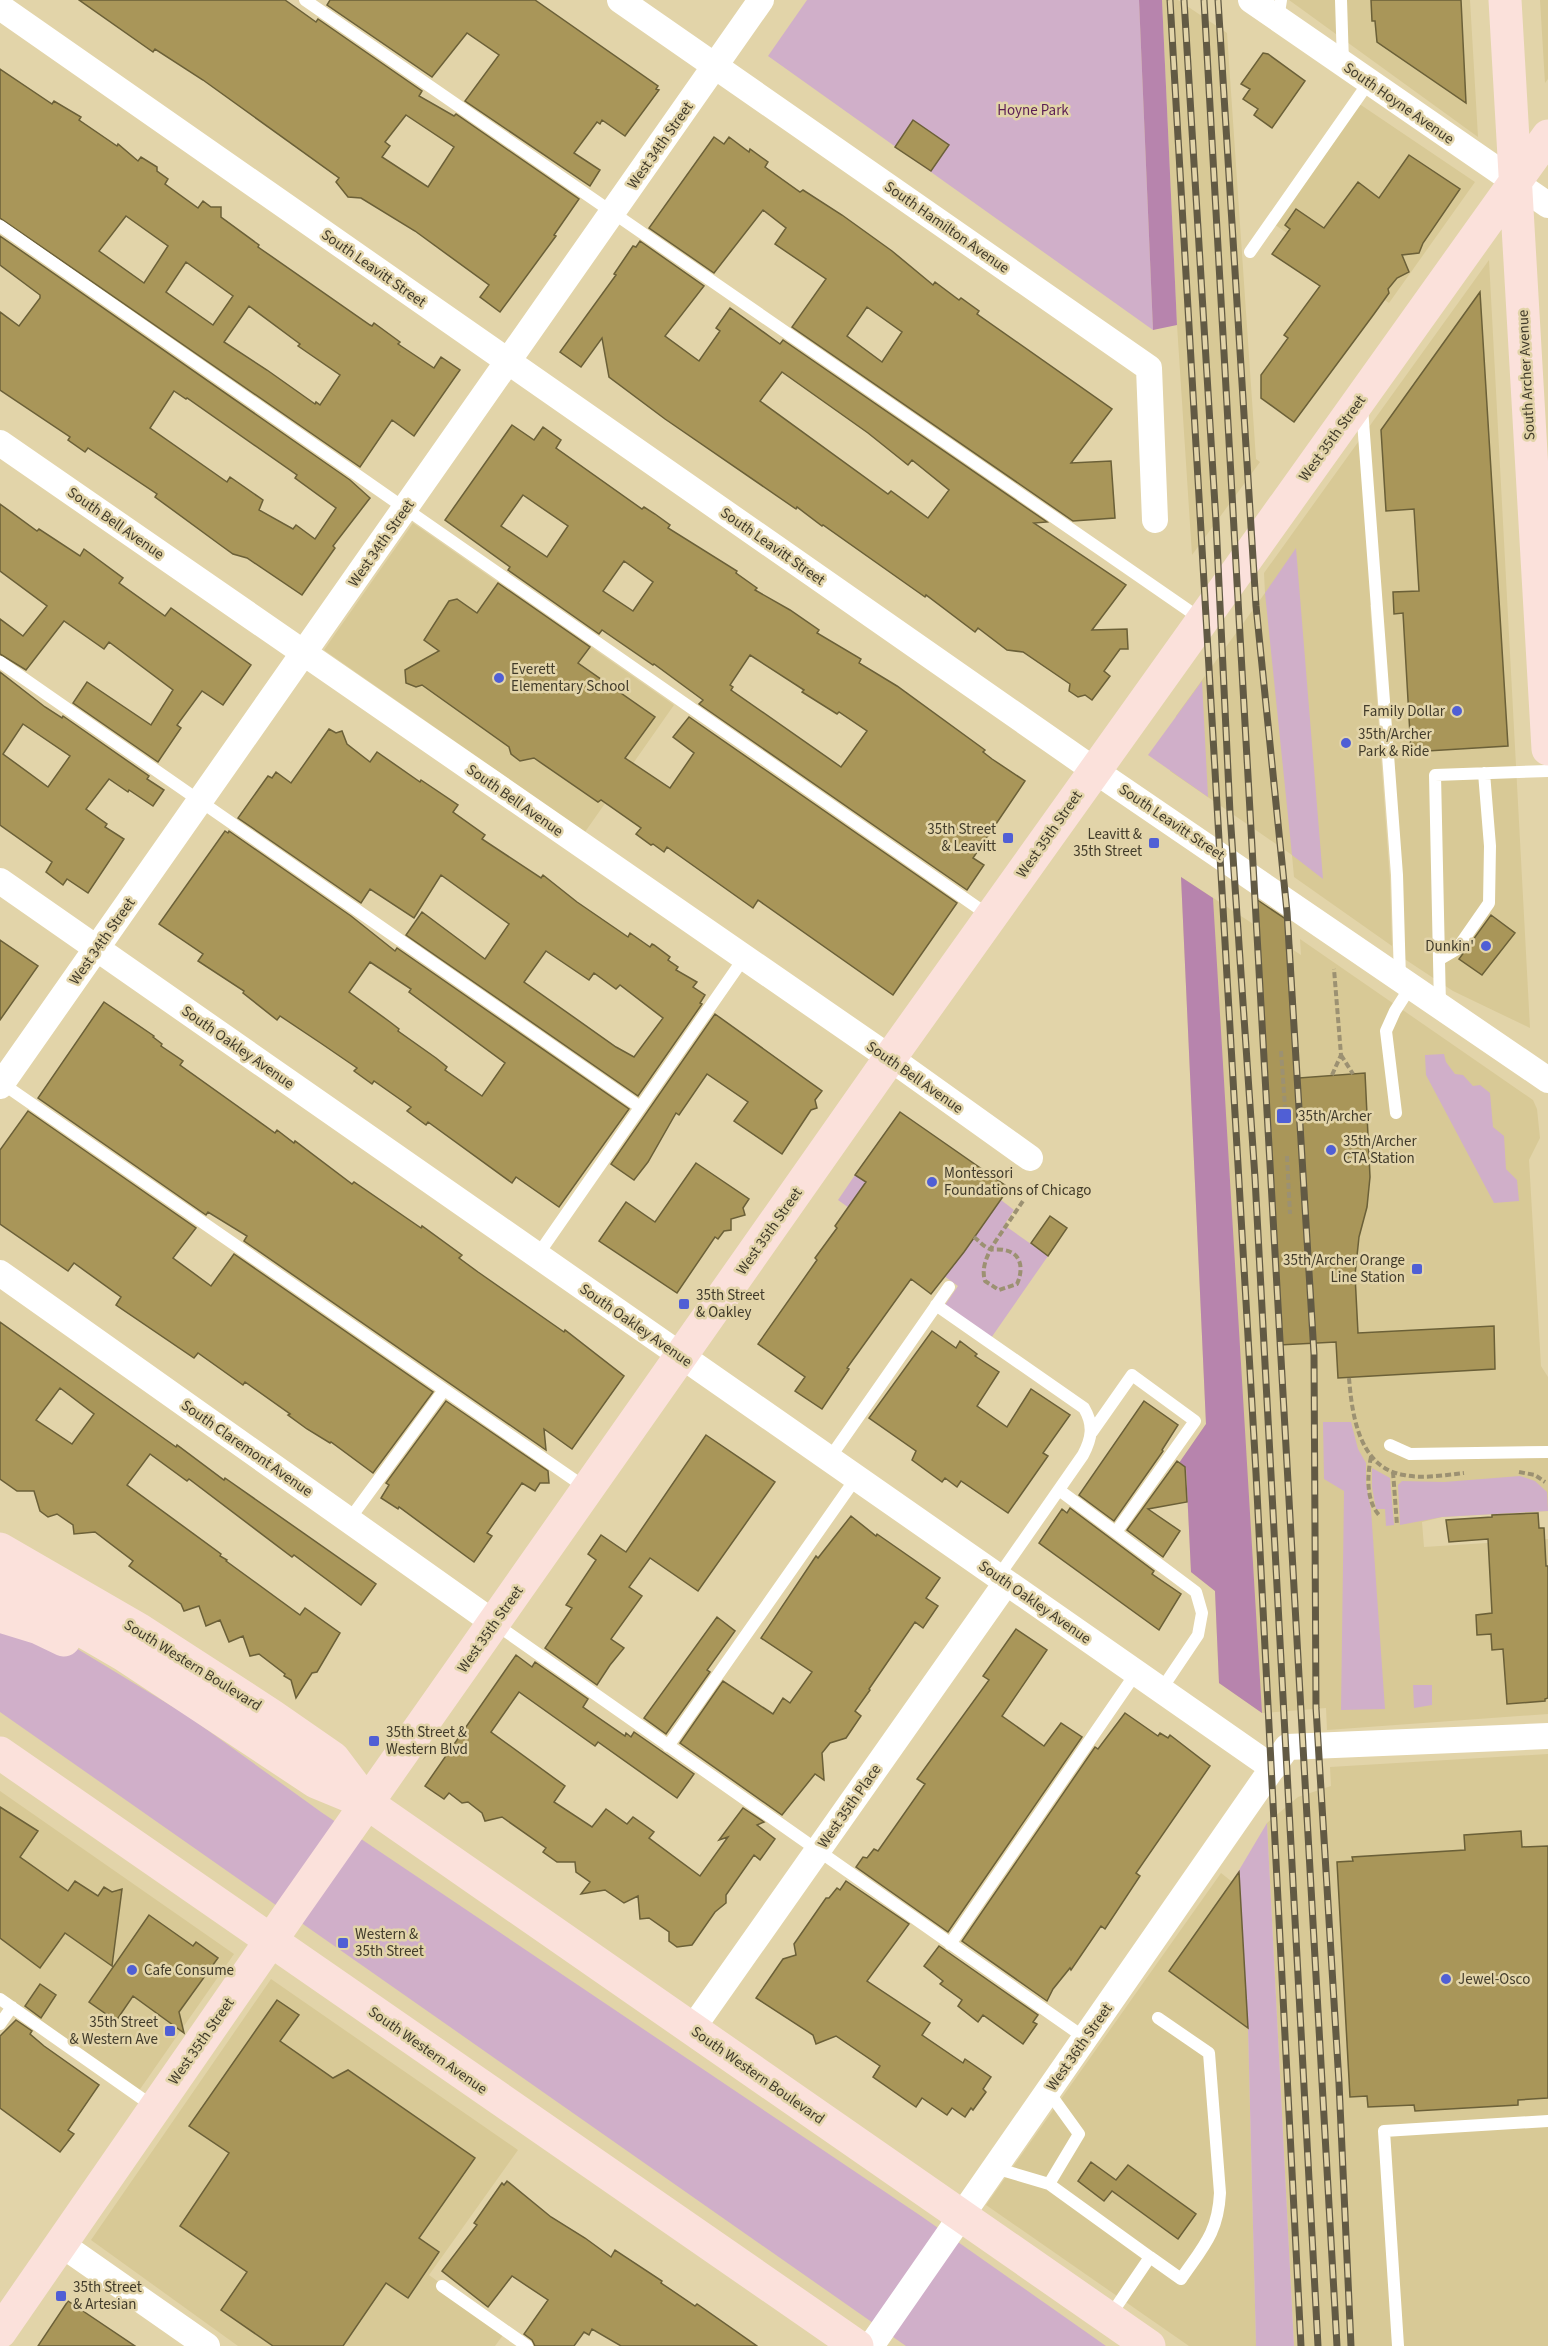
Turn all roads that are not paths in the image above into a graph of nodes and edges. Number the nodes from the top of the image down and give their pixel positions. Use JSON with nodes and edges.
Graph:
{"nodes":[{"id":1,"x":305,"y":0,"type":"edge"},
{"id":2,"x":620,"y":0,"type":"edge"},
{"id":3,"x":761,"y":0,"type":"edge"},
{"id":4,"x":1251,"y":0,"type":"edge"},
{"id":5,"x":1341,"y":0,"type":"edge"},
{"id":6,"x":1504,"y":0,"type":"edge"},
{"id":7,"x":0,"y":8,"type":"edge"},
{"id":8,"x":1280,"y":9,"type":"edge"},
{"id":9,"x":1343,"y":64,"type":"junction"},
{"id":10,"x":715,"y":66,"type":"junction"},
{"id":11,"x":1369,"y":82,"type":"junction"},
{"id":12,"x":1548,"y":136,"type":"edge"},
{"id":13,"x":1515,"y":183,"type":"junction"},
{"id":14,"x":1548,"y":205,"type":"edge"},
{"id":15,"x":612,"y":213,"type":"junction"},
{"id":16,"x":0,"y":226,"type":"edge"},
{"id":17,"x":1250,"y":252,"type":"dead end"},
{"id":18,"x":508,"y":361,"type":"junction"},
{"id":19,"x":1361,"y":398,"type":"junction"},
{"id":20,"x":0,"y":443,"type":"edge"},
{"id":21,"x":1540,"y":466,"type":"edge"},
{"id":22,"x":405,"y":508,"type":"junction"},
{"id":23,"x":1155,"y":520,"type":"dead end"},
{"id":24,"x":1202,"y":620,"type":"junction"},
{"id":25,"x":1545,"y":640,"type":"edge"},
{"id":26,"x":304,"y":653,"type":"junction"},
{"id":27,"x":0,"y":662,"type":"edge"},
{"id":28,"x":1548,"y":749,"type":"edge"},
{"id":29,"x":1094,"y":770,"type":"junction"},
{"id":30,"x":1548,"y":771,"type":"edge"},
{"id":31,"x":1484,"y":773,"type":"junction"},
{"id":32,"x":200,"y":800,"type":"junction"},
{"id":33,"x":0,"y":881,"type":"edge"},
{"id":34,"x":991,"y":917,"type":"junction"},
{"id":35,"x":97,"y":948,"type":"junction"},
{"id":36,"x":744,"y":958,"type":"junction"},
{"id":37,"x":1440,"y":959,"type":"junction"},
{"id":38,"x":1405,"y":982,"type":"junction"},
{"id":39,"x":1440,"y":1006,"type":"junction"},
{"id":40,"x":890,"y":1059,"type":"junction"},
{"id":41,"x":1548,"y":1080,"type":"edge"},
{"id":42,"x":1,"y":1084,"type":"edge"},
{"id":43,"x":640,"y":1107,"type":"junction"},
{"id":44,"x":1396,"y":1113,"type":"dead end"},
{"id":45,"x":1030,"y":1158,"type":"dead end"},
{"id":46,"x":537,"y":1256,"type":"junction"},
{"id":47,"x":0,"y":1274,"type":"edge"},
{"id":48,"x":949,"y":1287,"type":"dead end"},
{"id":49,"x":936,"y":1305,"type":"junction"},
{"id":50,"x":681,"y":1356,"type":"junction"},
{"id":51,"x":444,"y":1390,"type":"junction"},
{"id":52,"x":1092,"y":1432,"type":"junction"},
{"id":53,"x":1390,"y":1445,"type":"dead end"},
{"id":54,"x":1548,"y":1452,"type":"edge"},
{"id":55,"x":829,"y":1459,"type":"junction"},
{"id":56,"x":856,"y":1478,"type":"junction"},
{"id":57,"x":588,"y":1490,"type":"junction"},
{"id":58,"x":1059,"y":1490,"type":"junction"},
{"id":59,"x":349,"y":1520,"type":"junction"},
{"id":60,"x":1116,"y":1532,"type":"junction"},
{"id":61,"x":0,"y":1536,"type":"edge"},
{"id":62,"x":0,"y":1550,"type":"edge"},
{"id":63,"x":1002,"y":1580,"type":"junction"},
{"id":64,"x":0,"y":1583,"type":"edge"},
{"id":65,"x":76,"y":1593,"type":"junction"},
{"id":66,"x":0,"y":1616,"type":"edge"},
{"id":67,"x":494,"y":1623,"type":"junction"},
{"id":68,"x":1136,"y":1673,"type":"junction"},
{"id":69,"x":1161,"y":1690,"type":"junction"},
{"id":70,"x":204,"y":1707,"type":"junction"},
{"id":71,"x":1548,"y":1736,"type":"edge"},
{"id":72,"x":669,"y":1746,"type":"junction"},
{"id":73,"x":0,"y":1754,"type":"edge"},
{"id":74,"x":1273,"y":1768,"type":"junction"},
{"id":75,"x":367,"y":1803,"type":"junction"},
{"id":76,"x":817,"y":1851,"type":"junction"},
{"id":77,"x":270,"y":1940,"type":"junction"},
{"id":78,"x":950,"y":1944,"type":"junction"},
{"id":79,"x":0,"y":1999,"type":"edge"},
{"id":80,"x":12,"y":2007,"type":"junction"},
{"id":81,"x":1158,"y":2018,"type":"dead end"},
{"id":82,"x":0,"y":2024,"type":"edge"},
{"id":83,"x":692,"y":2029,"type":"junction"},
{"id":84,"x":1085,"y":2038,"type":"junction"},
{"id":85,"x":1048,"y":2091,"type":"junction"},
{"id":86,"x":155,"y":2108,"type":"junction"},
{"id":87,"x":1548,"y":2121,"type":"edge"},
{"id":88,"x":995,"y":2168,"type":"junction"},
{"id":89,"x":1049,"y":2184,"type":"junction"},
{"id":90,"x":962,"y":2216,"type":"junction"},
{"id":91,"x":61,"y":2244,"type":"junction"},
{"id":92,"x":1150,"y":2257,"type":"junction"},
{"id":93,"x":442,"y":2286,"type":"dead end"},
{"id":94,"x":1109,"y":2318,"type":"junction"},
{"id":95,"x":0,"y":2332,"type":"edge"},
{"id":96,"x":207,"y":2346,"type":"edge"},
{"id":97,"x":527,"y":2346,"type":"edge"},
{"id":98,"x":857,"y":2346,"type":"edge"},
{"id":99,"x":871,"y":2346,"type":"edge"},
{"id":100,"x":1149,"y":2346,"type":"edge"},
{"id":101,"x":1398,"y":2346,"type":"edge"}],
"edges":[{"from":1,"to":15,"type":"lane"},
{"from":2,"to":10,"type":"street","name":"South Hamilton Avenue"},
{"from":3,"to":10,"type":"street","name":"West 34th Street"},
{"from":4,"to":8,"type":"street","name":"South Hoyne Avenue"},
{"from":5,"to":9,"type":"lane"},
{"from":6,"to":13,"type":"main road","name":"South Archer Avenue"},
{"from":7,"to":18,"type":"street","name":"South Leavitt Street"},
{"from":8,"to":9,"type":"street","name":"South Hoyne Avenue"},
{"from":9,"to":11,"type":"street","name":"South Hoyne Avenue"},
{"from":10,"to":15,"type":"street","name":"West 34th Street"},
{"from":10,"to":23,"type":"street","name":"South Hamilton Avenue"},
{"from":11,"to":13,"type":"street","name":"South Hoyne Avenue"},
{"from":11,"to":17,"type":"lane"},
{"from":12,"to":13,"type":"main road","name":"West 35th Street"},
{"from":13,"to":14,"type":"street","name":"South Hoyne Avenue"},
{"from":13,"to":19,"type":"main road","name":"West 35th Street"},
{"from":13,"to":21,"type":"main road","name":"South Archer Avenue"},
{"from":15,"to":18,"type":"street","name":"West 34th Street"},
{"from":15,"to":24,"type":"lane"},
{"from":16,"to":22,"type":"lane"},
{"from":18,"to":22,"type":"street","name":"West 34th Street"},
{"from":18,"to":29,"type":"street","name":"South Leavitt Street"},
{"from":19,"to":24,"type":"main road","name":"West 35th Street"},
{"from":19,"to":38,"type":"lane"},
{"from":20,"to":26,"type":"street","name":"South Bell Avenue"},
{"from":21,"to":25,"type":"main road","name":"South Archer Avenue"},
{"from":22,"to":26,"type":"street","name":"West 34th Street"},
{"from":22,"to":34,"type":"lane"},
{"from":24,"to":29,"type":"main road","name":"West 35th Street"},
{"from":25,"to":28,"type":"main road","name":"South Archer Avenue"},
{"from":26,"to":32,"type":"street","name":"West 34th Street"},
{"from":26,"to":36,"type":"street","name":"South Bell Avenue"},
{"from":27,"to":32,"type":"lane"},
{"from":29,"to":34,"type":"main road","name":"West 35th Street"},
{"from":29,"to":38,"type":"street","name":"South Leavitt Street"},
{"from":30,"to":31,"type":"lane"},
{"from":31,"to":37,"type":"lane"},
{"from":31,"to":37,"type":"lane"},
{"from":32,"to":35,"type":"street","name":"West 34th Street"},
{"from":32,"to":43,"type":"lane"},
{"from":33,"to":35,"type":"street","name":"South Oakley Avenue"},
{"from":34,"to":40,"type":"main road","name":"West 35th Street"},
{"from":35,"to":42,"type":"street","name":"West 34th Street"},
{"from":35,"to":46,"type":"street","name":"South Oakley Avenue"},
{"from":36,"to":40,"type":"street","name":"South Bell Avenue"},
{"from":36,"to":43,"type":"lane"},
{"from":37,"to":39,"type":"lane"},
{"from":38,"to":39,"type":"street","name":"South Leavitt Street"},
{"from":38,"to":44,"type":"lane"},
{"from":39,"to":41,"type":"street","name":"South Leavitt Street"},
{"from":40,"to":45,"type":"street","name":"South Bell Avenue"},
{"from":40,"to":50,"type":"main road","name":"West 35th Street"},
{"from":42,"to":51,"type":"lane"},
{"from":43,"to":46,"type":"lane"},
{"from":46,"to":50,"type":"street","name":"South Oakley Avenue"},
{"from":47,"to":59,"type":"street","name":"South Claremont Avenue"},
{"from":48,"to":49,"type":"lane"},
{"from":49,"to":52,"type":"lane"},
{"from":49,"to":55,"type":"lane"},
{"from":50,"to":55,"type":"street","name":"South Oakley Avenue"},
{"from":50,"to":57,"type":"main road","name":"West 35th Street"},
{"from":51,"to":57,"type":"lane"},
{"from":51,"to":59,"type":"lane"},
{"from":52,"to":58,"type":"lane"},
{"from":52,"to":60,"type":"lane"},
{"from":53,"to":54,"type":"lane"},
{"from":55,"to":56,"type":"street","name":"South Oakley Avenue"},
{"from":56,"to":63,"type":"street","name":"South Oakley Avenue"},
{"from":56,"to":72,"type":"lane"},
{"from":57,"to":67,"type":"main road","name":"West 35th Street"},
{"from":58,"to":60,"type":"lane"},
{"from":58,"to":63,"type":"lane"},
{"from":59,"to":67,"type":"street","name":"South Claremont Avenue"},
{"from":60,"to":69,"type":"lane"},
{"from":61,"to":65,"type":"street"},
{"from":62,"to":65,"type":"main road","name":"South Western Boulevard"},
{"from":63,"to":68,"type":"street","name":"South Oakley Avenue"},
{"from":63,"to":76,"type":"street","name":"West 35th Place"},
{"from":64,"to":70,"type":"main road","name":"South Western Boulevard"},
{"from":65,"to":75,"type":"main road","name":"South Western Boulevard"},
{"from":66,"to":70,"type":"main road"},
{"from":67,"to":72,"type":"lane"},
{"from":67,"to":75,"type":"main road","name":"West 35th Street"},
{"from":68,"to":69,"type":"street","name":"South Oakley Avenue"},
{"from":68,"to":78,"type":"lane"},
{"from":69,"to":74,"type":"street","name":"South Oakley Avenue"},
{"from":70,"to":75,"type":"main road","name":"South Western Boulevard"},
{"from":71,"to":74,"type":"street","name":"West 36th Street"},
{"from":72,"to":76,"type":"lane"},
{"from":73,"to":77,"type":"main road","name":"South Western Avenue"},
{"from":74,"to":84,"type":"street","name":"West 36th Street"},
{"from":75,"to":77,"type":"main road","name":"West 35th Street"},
{"from":75,"to":83,"type":"main road","name":"South Western Boulevard"},
{"from":76,"to":78,"type":"lane"},
{"from":76,"to":83,"type":"street","name":"West 35th Place"},
{"from":77,"to":86,"type":"main road","name":"West 35th Street"},
{"from":77,"to":98,"type":"main road","name":"South Western Avenue"},
{"from":78,"to":84,"type":"lane"},
{"from":79,"to":80,"type":"lane"},
{"from":80,"to":82,"type":"lane"},
{"from":80,"to":86,"type":"lane"},
{"from":81,"to":92,"type":"lane"},
{"from":83,"to":90,"type":"main road","name":"South Western Boulevard"},
{"from":84,"to":85,"type":"street","name":"West 36th Street"},
{"from":85,"to":88,"type":"street","name":"West 36th Street"},
{"from":85,"to":89,"type":"lane"},
{"from":86,"to":91,"type":"main road","name":"West 35th Street"},
{"from":87,"to":101,"type":"lane"},
{"from":88,"to":89,"type":"lane"},
{"from":88,"to":90,"type":"street","name":"West 36th Street"},
{"from":89,"to":92,"type":"lane"},
{"from":90,"to":94,"type":"main road","name":"South Western Boulevard"},
{"from":90,"to":99,"type":"street","name":"West 36th Street"},
{"from":91,"to":95,"type":"main road","name":"West 35th Street"},
{"from":91,"to":96,"type":"street"},
{"from":92,"to":94,"type":"lane"},
{"from":93,"to":97,"type":"lane"},
{"from":94,"to":100,"type":"main road","name":"South Western Boulevard"}]}
